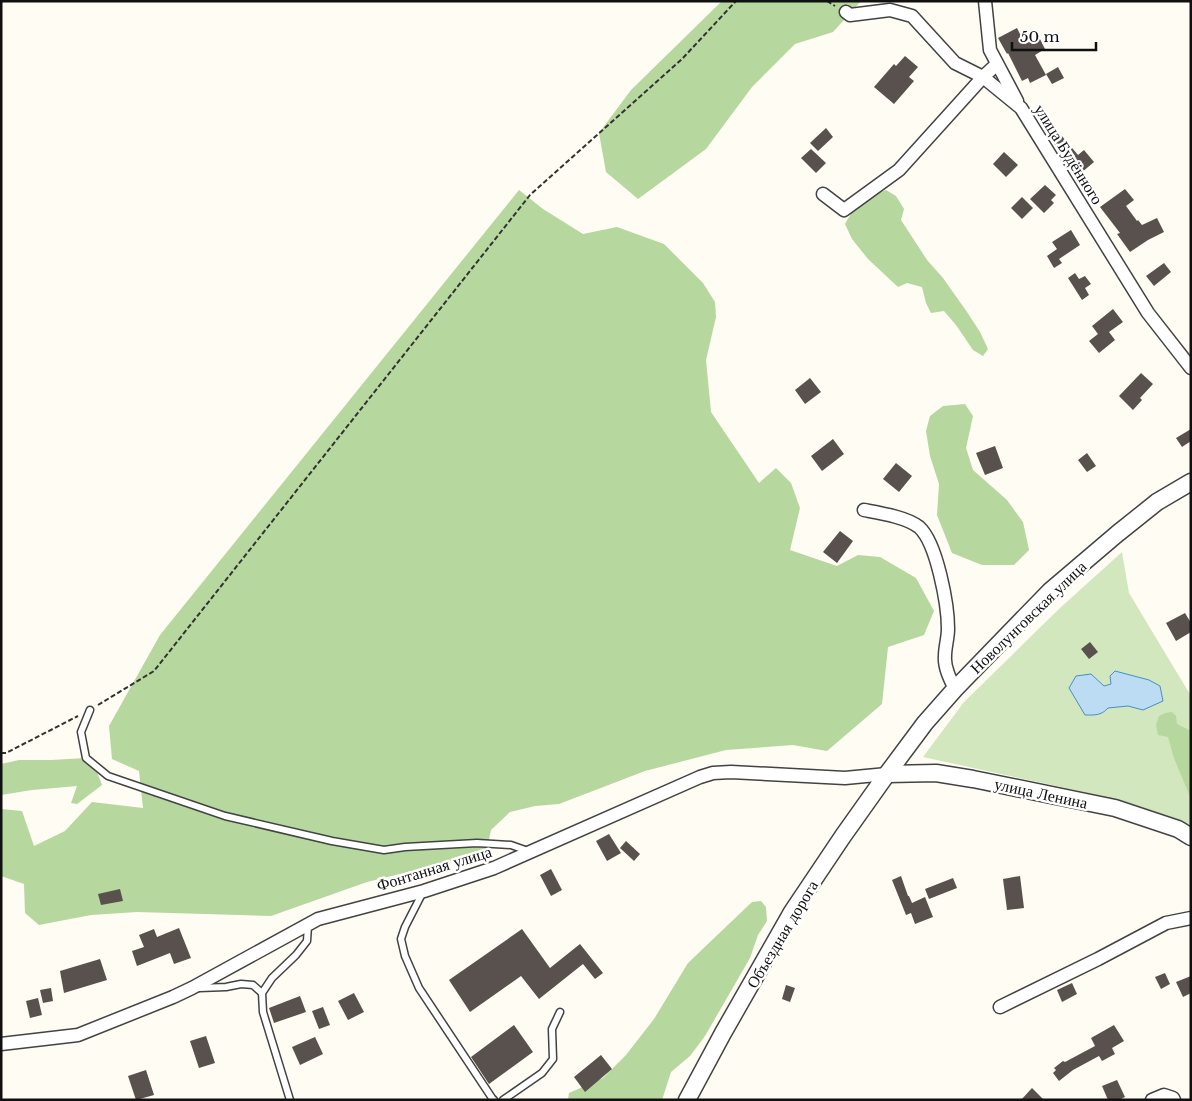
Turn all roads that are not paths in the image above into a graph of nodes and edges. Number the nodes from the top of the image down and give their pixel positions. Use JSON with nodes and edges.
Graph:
{"nodes":[{"id":1,"x":985,"y":1,"type":"edge"},
{"id":2,"x":846,"y":12,"type":"dead end"},
{"id":3,"x":997,"y":64,"type":"junction"},
{"id":4,"x":983,"y":76,"type":"junction"},
{"id":5,"x":1021,"y":108,"type":"junction"},
{"id":6,"x":823,"y":194,"type":"dead end"},
{"id":7,"x":1191,"y":368,"type":"edge"},
{"id":8,"x":1191,"y":482,"type":"edge"},
{"id":9,"x":864,"y":510,"type":"dead end"},
{"id":10,"x":955,"y":689,"type":"junction"},
{"id":11,"x":90,"y":710,"type":"road end"},
{"id":12,"x":887,"y":774,"type":"junction"},
{"id":13,"x":1191,"y":837,"type":"edge"},
{"id":14,"x":529,"y":851,"type":"junction"},
{"id":15,"x":424,"y":891,"type":"junction"},
{"id":16,"x":1191,"y":918,"type":"edge"},
{"id":17,"x":308,"y":924,"type":"junction"},
{"id":18,"x":192,"y":988,"type":"junction"},
{"id":19,"x":262,"y":993,"type":"junction"},
{"id":20,"x":1000,"y":1007,"type":"dead end"},
{"id":21,"x":560,"y":1012,"type":"dead end"},
{"id":22,"x":1,"y":1044,"type":"edge"},
{"id":23,"x":290,"y":1100,"type":"edge"},
{"id":24,"x":494,"y":1100,"type":"edge"},
{"id":25,"x":503,"y":1100,"type":"edge"},
{"id":26,"x":687,"y":1100,"type":"edge"},
{"id":27,"x":1152,"y":1100,"type":"edge"},
{"id":28,"x":1174,"y":1100,"type":"edge"}],
"edges":[{"from":1,"to":3,"type":"street"},
{"from":2,"to":4,"type":"street","name":"улица Будённого"},
{"from":3,"to":4,"type":"street"},
{"from":3,"to":5,"type":"street"},
{"from":4,"to":5,"type":"street","name":"улица Будённого"},
{"from":4,"to":6,"type":"street"},
{"from":5,"to":7,"type":"street","name":"улица Будённого"},
{"from":8,"to":10,"type":"street","name":"Новолунговская улица"},
{"from":9,"to":10,"type":"street"},
{"from":10,"to":12,"type":"street","name":"Новолунговская улица"},
{"from":11,"to":14,"type":"lane"},
{"from":12,"to":13,"type":"street","name":"улица Ленина"},
{"from":12,"to":14,"type":"street","name":"Фонтанная улица"},
{"from":12,"to":26,"type":"street","name":"Объездная дорога"},
{"from":14,"to":15,"type":"street","name":"Фонтанная улица"},
{"from":15,"to":17,"type":"street","name":"Фонтанная улица"},
{"from":15,"to":24,"type":"lane"},
{"from":16,"to":20,"type":"street"},
{"from":17,"to":18,"type":"street","name":"Фонтанная улица"},
{"from":17,"to":19,"type":"lane"},
{"from":18,"to":19,"type":"lane"},
{"from":18,"to":22,"type":"street","name":"Фонтанная улица"},
{"from":19,"to":23,"type":"lane"},
{"from":21,"to":25,"type":"lane"},
{"from":27,"to":28,"type":"street"}]}
